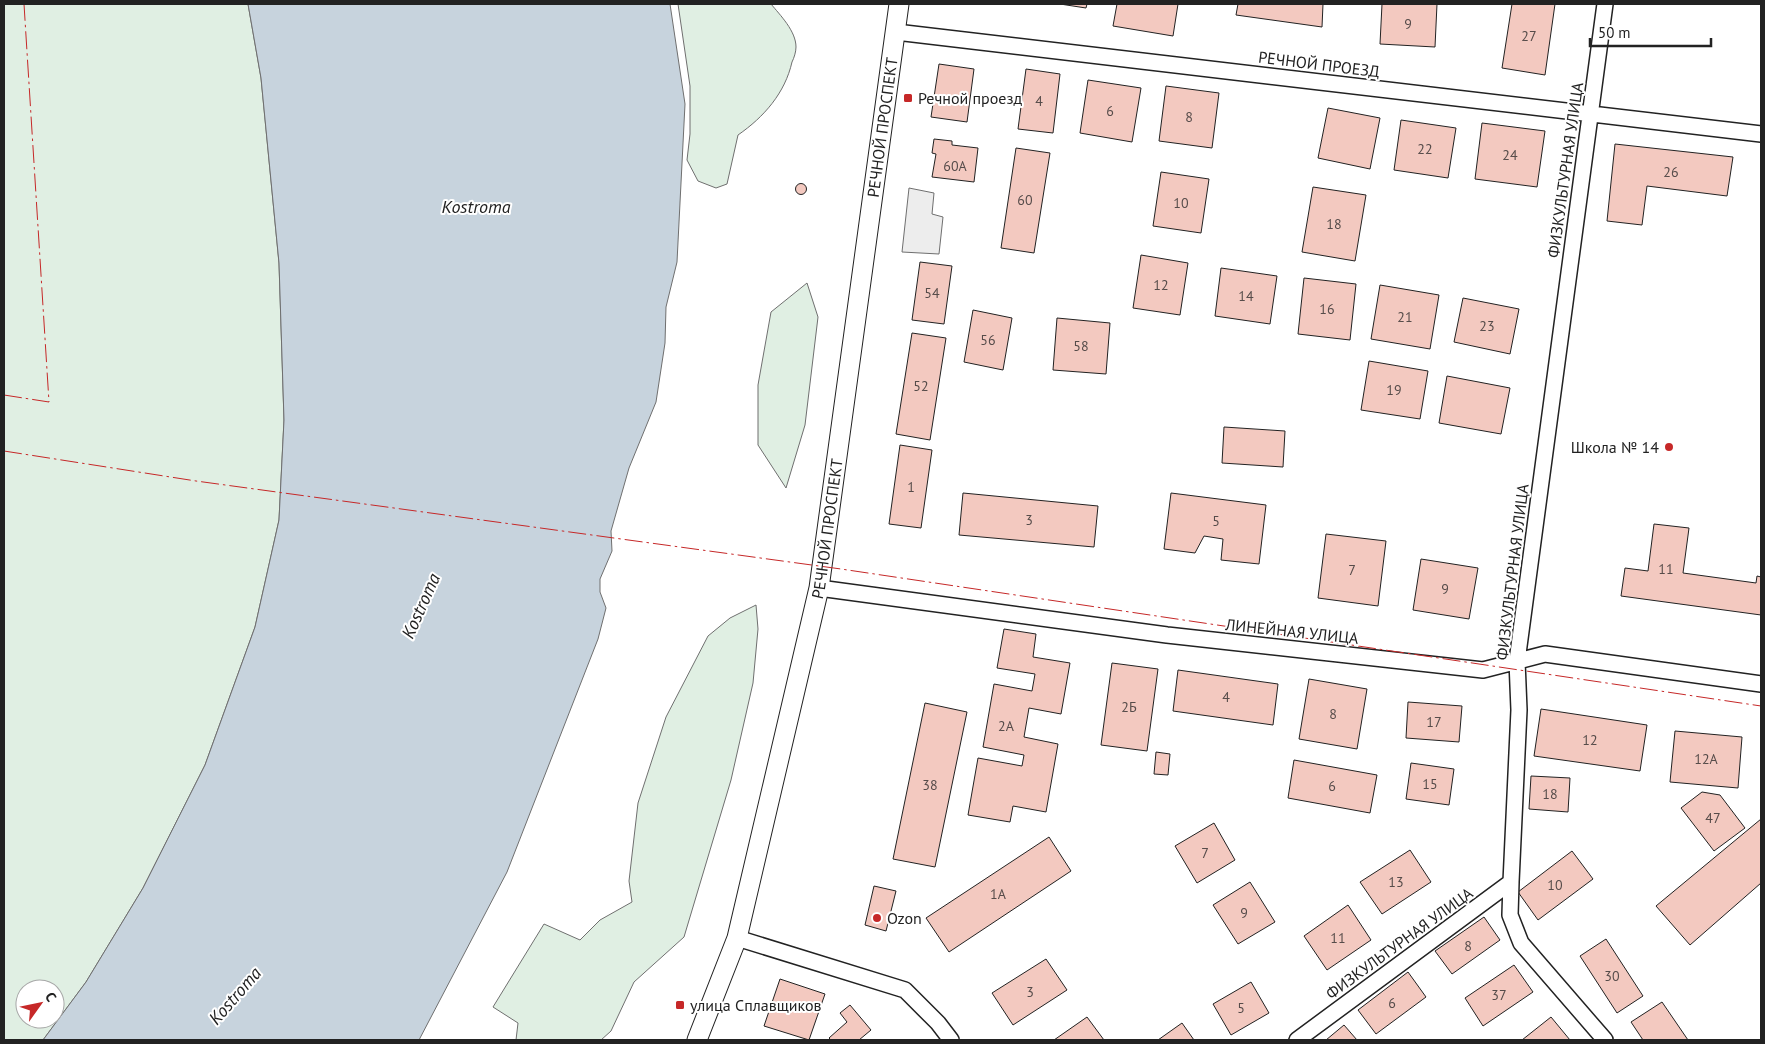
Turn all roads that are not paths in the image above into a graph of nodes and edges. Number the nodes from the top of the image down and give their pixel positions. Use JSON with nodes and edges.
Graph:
{"nodes":[{"id":1,"x":899,"y":4,"type":"edge"},
{"id":2,"x":1605,"y":4,"type":"edge"},
{"id":3,"x":896,"y":32,"type":"junction"},
{"id":4,"x":1589,"y":114,"type":"junction"},
{"id":5,"x":1761,"y":134,"type":"edge"},
{"id":6,"x":818,"y":588,"type":"junction"},
{"id":7,"x":1517,"y":661,"type":"junction"},
{"id":8,"x":1761,"y":684,"type":"edge"},
{"id":9,"x":1511,"y":882,"type":"junction"},
{"id":10,"x":737,"y":938,"type":"junction"},
{"id":11,"x":696,"y":1040,"type":"edge"},
{"id":12,"x":951,"y":1040,"type":"edge"},
{"id":13,"x":1297,"y":1040,"type":"edge"},
{"id":14,"x":1605,"y":1040,"type":"edge"}],
"edges":[{"from":1,"to":3,"type":"street","name":"РЕЧНОЙ ПРОСПЕКТ"},
{"from":2,"to":4,"type":"street","name":"ФИЗКУЛЬТУРНАЯ УЛИЦА"},
{"from":3,"to":4,"type":"street","name":"РЕЧНОЙ ПРОЕЗД"},
{"from":3,"to":6,"type":"street","name":"РЕЧНОЙ ПРОСПЕКТ"},
{"from":4,"to":5,"type":"street","name":"РЕЧНОЙ ПРОЕЗД"},
{"from":4,"to":7,"type":"street","name":"ФИЗКУЛЬТУРНАЯ УЛИЦА"},
{"from":6,"to":7,"type":"street","name":"ЛИНЕЙНАЯ УЛИЦА"},
{"from":6,"to":10,"type":"street","name":"РЕЧНОЙ ПРОСПЕКТ"},
{"from":7,"to":8,"type":"street","name":"ЛИНЕЙНАЯ УЛИЦА"},
{"from":7,"to":9,"type":"street","name":"ФИЗКУЛЬТУРНАЯ УЛИЦА"},
{"from":9,"to":13,"type":"street","name":"ФИЗКУЛЬТУРНАЯ УЛИЦА"},
{"from":9,"to":14,"type":"street"},
{"from":10,"to":11,"type":"street","name":"РЕЧНОЙ ПРОСПЕКТ"},
{"from":10,"to":12,"type":"street"}]}
